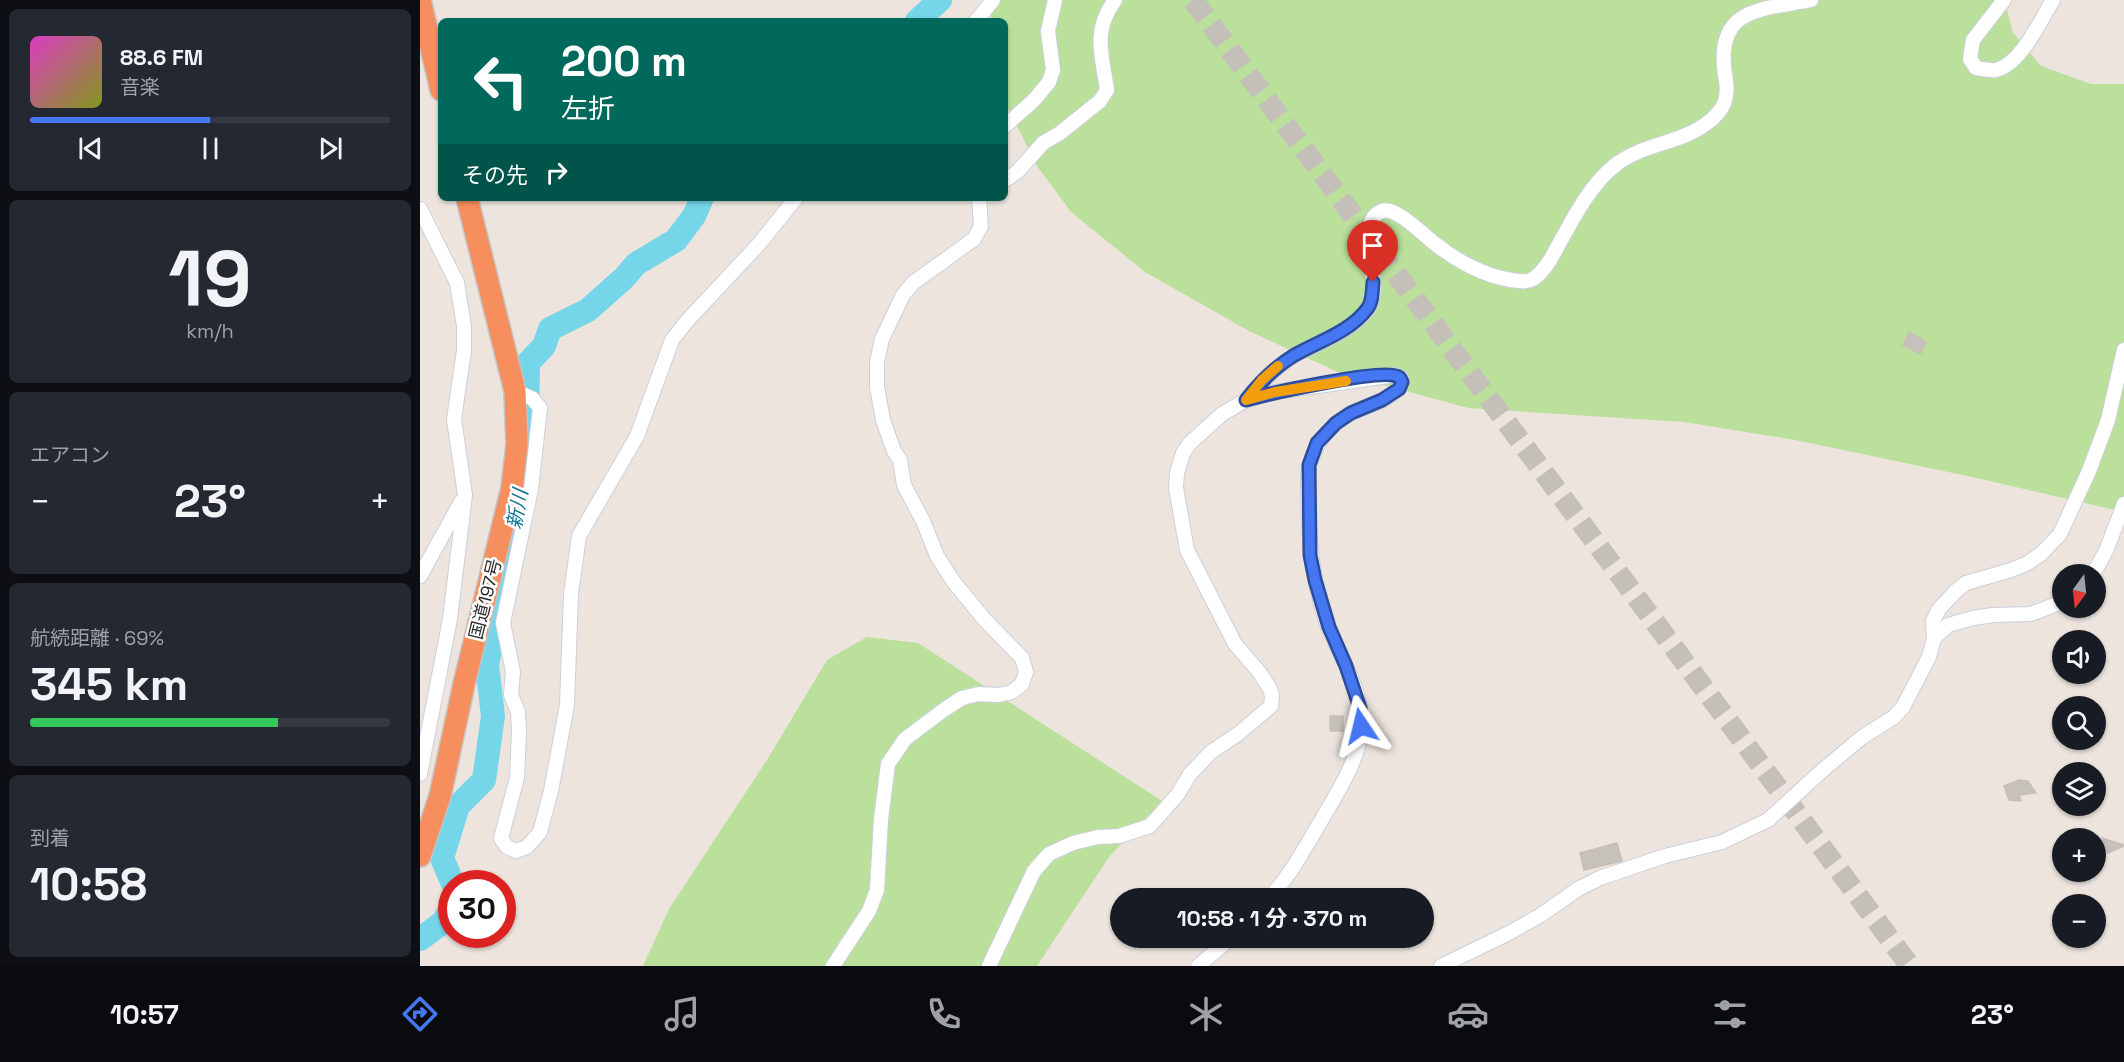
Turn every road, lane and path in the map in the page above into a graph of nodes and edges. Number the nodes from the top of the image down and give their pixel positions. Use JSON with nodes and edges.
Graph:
{"nodes":[{"id":1,"x":420,"y":0,"type":"edge"},
{"id":2,"x":993,"y":0,"type":"edge"},
{"id":3,"x":1055,"y":0,"type":"edge"},
{"id":4,"x":1115,"y":0,"type":"edge"},
{"id":5,"x":1811,"y":0,"type":"edge"},
{"id":6,"x":2004,"y":0,"type":"edge"},
{"id":7,"x":2053,"y":0,"type":"edge"},
{"id":8,"x":978,"y":18,"type":"edge"},
{"id":9,"x":438,"y":77,"type":"edge"},
{"id":10,"x":1008,"y":123,"type":"edge"},
{"id":11,"x":1008,"y":178,"type":"edge"},
{"id":12,"x":468,"y":201,"type":"edge"},
{"id":13,"x":794,"y":201,"type":"edge"},
{"id":14,"x":980,"y":201,"type":"edge"},
{"id":15,"x":420,"y":209,"type":"edge"},
{"id":16,"x":2124,"y":350,"type":"edge"},
{"id":17,"x":515,"y":391,"type":"junction"},
{"id":18,"x":1246,"y":400,"type":"junction"},
{"id":19,"x":465,"y":495,"type":"junction"},
{"id":20,"x":2124,"y":504,"type":"edge"},
{"id":21,"x":2099,"y":564,"type":"edge"},
{"id":22,"x":420,"y":576,"type":"edge"},
{"id":23,"x":2052,"y":606,"type":"edge"},
{"id":24,"x":481,"y":620,"type":"junction"},
{"id":25,"x":503,"y":623,"type":"junction"},
{"id":26,"x":1934,"y":638,"type":"junction"},
{"id":27,"x":420,"y":774,"type":"edge"},
{"id":28,"x":420,"y":856,"type":"edge"},
{"id":29,"x":1277,"y":888,"type":"edge"},
{"id":30,"x":1219,"y":948,"type":"edge"},
{"id":31,"x":833,"y":966,"type":"edge"},
{"id":32,"x":989,"y":966,"type":"edge"},
{"id":33,"x":1198,"y":966,"type":"edge"},
{"id":34,"x":1441,"y":966,"type":"edge"}],
"edges":[{"from":1,"to":9,"type":"highway"},
{"from":2,"to":8,"type":"street"},
{"from":3,"to":10,"type":"street"},
{"from":4,"to":11,"type":"street"},
{"from":5,"to":18,"type":"street"},
{"from":6,"to":7,"type":"street"},
{"from":12,"to":17,"type":"highway","name":"国道197号"},
{"from":13,"to":25,"type":"street"},
{"from":14,"to":31,"type":"street"},
{"from":15,"to":19,"type":"street"},
{"from":16,"to":26,"type":"street"},
{"from":17,"to":24,"type":"highway","name":"国道197号"},
{"from":17,"to":25,"type":"street"},
{"from":18,"to":29,"type":"street"},
{"from":18,"to":32,"type":"street"},
{"from":19,"to":22,"type":"street"},
{"from":19,"to":27,"type":"street"},
{"from":20,"to":21,"type":"street"},
{"from":23,"to":26,"type":"street"},
{"from":24,"to":25,"type":"street"},
{"from":24,"to":28,"type":"highway","name":"国道197号"},
{"from":26,"to":34,"type":"street"},
{"from":30,"to":33,"type":"street"}]}
